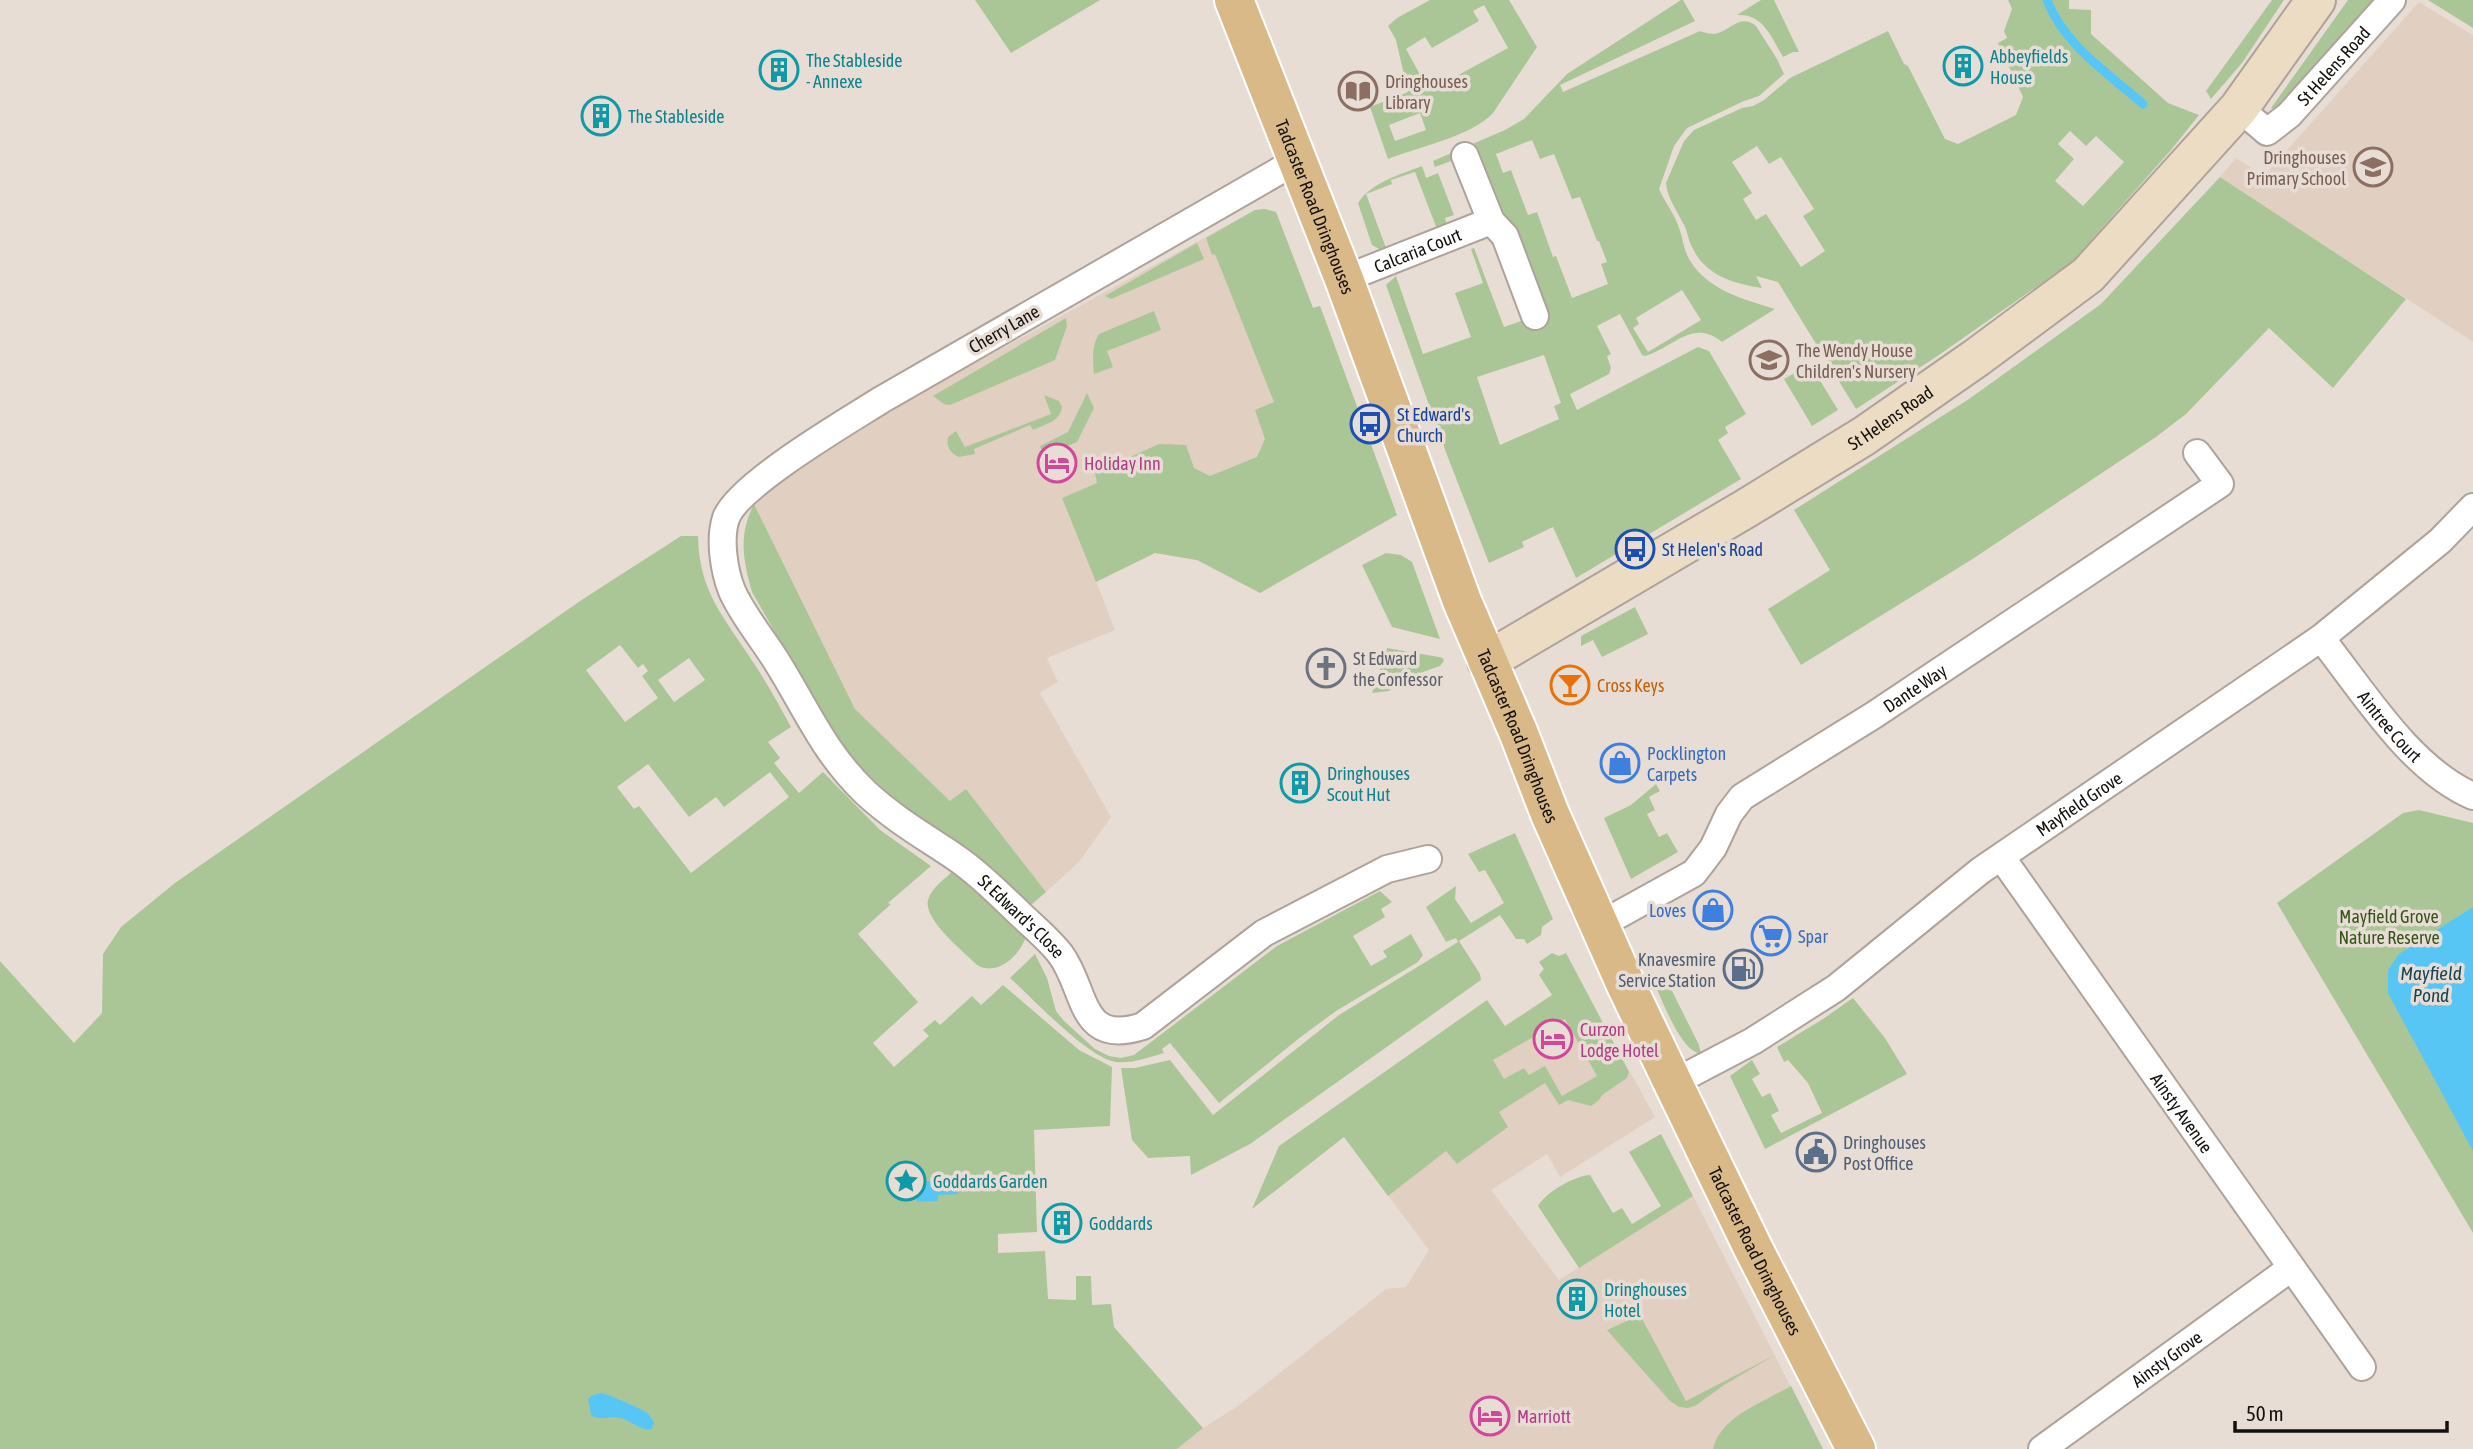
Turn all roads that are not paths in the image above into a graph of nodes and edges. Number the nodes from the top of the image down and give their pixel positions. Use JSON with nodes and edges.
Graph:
{"nodes":[{"id":1,"x":1234,"y":0,"type":"edge"},
{"id":2,"x":2316,"y":0,"type":"edge"},
{"id":3,"x":2392,"y":0,"type":"edge"},
{"id":4,"x":2239,"y":108,"type":"junction"},
{"id":5,"x":1465,"y":156,"type":"dead end"},
{"id":6,"x":1298,"y":160,"type":"junction"},
{"id":7,"x":1491,"y":221,"type":"junction"},
{"id":8,"x":1344,"y":279,"type":"junction"},
{"id":9,"x":1535,"y":316,"type":"dead end"},
{"id":10,"x":2197,"y":453,"type":"dead end"},
{"id":11,"x":2473,"y":507,"type":"edge"},
{"id":12,"x":726,"y":519,"type":"joint"},
{"id":13,"x":2321,"y":638,"type":"junction"},
{"id":14,"x":1487,"y":661,"type":"junction"},
{"id":15,"x":2473,"y":796,"type":"edge"},
{"id":16,"x":2002,"y":858,"type":"junction"},
{"id":17,"x":1428,"y":859,"type":"dead end"},
{"id":18,"x":1600,"y":925,"type":"junction"},
{"id":19,"x":1673,"y":1083,"type":"junction"},
{"id":20,"x":2291,"y":1268,"type":"junction"},
{"id":21,"x":2362,"y":1367,"type":"dead end"},
{"id":22,"x":1856,"y":1449,"type":"edge"},
{"id":23,"x":2042,"y":1449,"type":"edge"}],
"edges":[{"from":1,"to":6,"type":"main road","name":"Tadcaster Road Dringhouses"},
{"from":2,"to":4,"type":"street","name":"St Helens Road"},
{"from":3,"to":4,"type":"street","name":"St Helens Road"},
{"from":4,"to":14,"type":"street","name":"St Helens Road"},
{"from":5,"to":7,"type":"street"},
{"from":6,"to":8,"type":"main road","name":"Tadcaster Road Dringhouses"},
{"from":6,"to":12,"type":"street","name":"Cherry Lane"},
{"from":7,"to":8,"type":"street","name":"Calcaria Court"},
{"from":7,"to":9,"type":"street"},
{"from":8,"to":14,"type":"main road","name":"Tadcaster Road Dringhouses"},
{"from":10,"to":18,"type":"street","name":"Dante Way"},
{"from":11,"to":13,"type":"street","name":"Mayfield Grove"},
{"from":12,"to":17,"type":"street","name":"St Edward's Close"},
{"from":13,"to":15,"type":"street","name":"Aintree Court"},
{"from":13,"to":16,"type":"street","name":"Mayfield Grove"},
{"from":14,"to":18,"type":"main road","name":"Tadcaster Road Dringhouses"},
{"from":16,"to":19,"type":"street","name":"Mayfield Grove"},
{"from":16,"to":20,"type":"street","name":"Ainsty Avenue"},
{"from":18,"to":19,"type":"main road","name":"Tadcaster Road Dringhouses"},
{"from":19,"to":22,"type":"main road","name":"Tadcaster Road Dringhouses"},
{"from":20,"to":21,"type":"street","name":"Ainsty Avenue"},
{"from":20,"to":23,"type":"street","name":"Ainsty Grove"}]}
